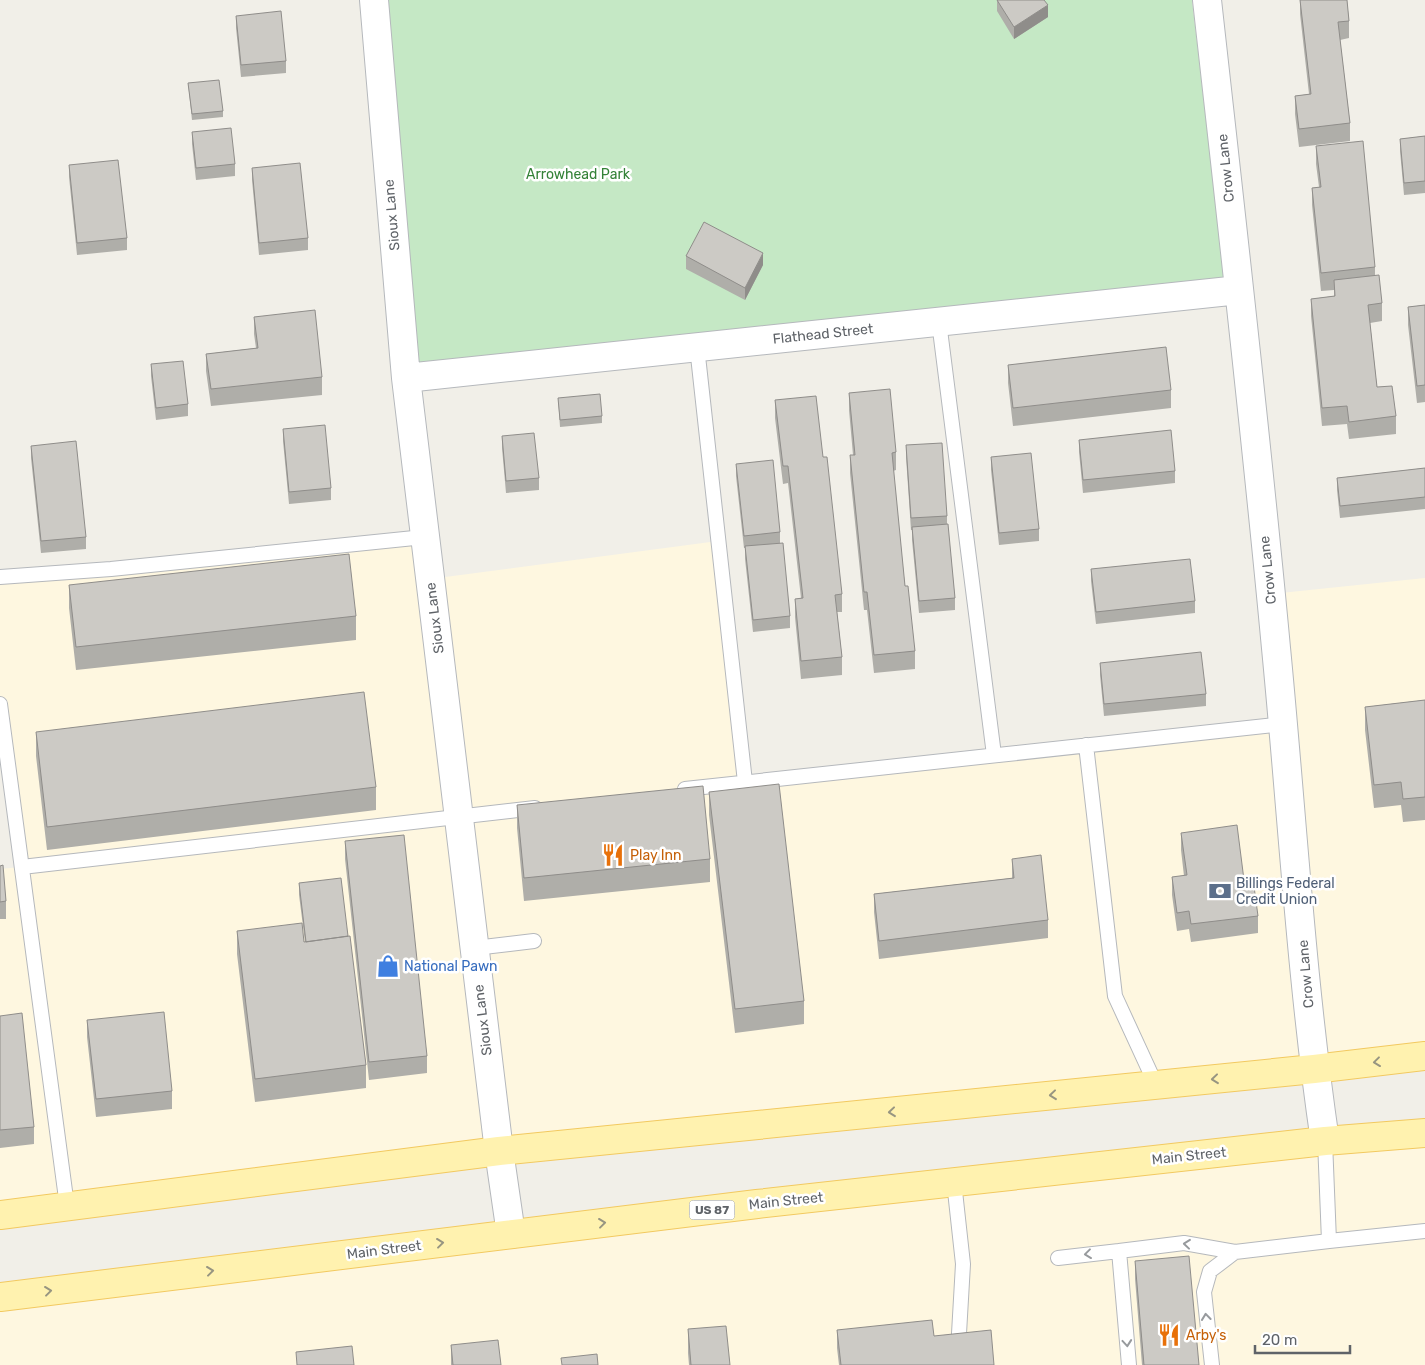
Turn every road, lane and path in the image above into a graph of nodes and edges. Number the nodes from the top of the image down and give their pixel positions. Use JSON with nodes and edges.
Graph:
{"nodes":[{"id":1,"x":374,"y":0,"type":"edge"},
{"id":2,"x":1207,"y":0,"type":"edge"},
{"id":3,"x":1240,"y":290,"type":"junction"},
{"id":4,"x":939,"y":322,"type":"junction"},
{"id":5,"x":696,"y":347,"type":"junction"},
{"id":6,"x":406,"y":378,"type":"junction"},
{"id":7,"x":424,"y":537,"type":"junction"},
{"id":8,"x":0,"y":577,"type":"edge"},
{"id":9,"x":0,"y":704,"type":"edge"},
{"id":10,"x":1284,"y":724,"type":"junction"},
{"id":11,"x":1086,"y":745,"type":"junction"},
{"id":12,"x":994,"y":756,"type":"junction"},
{"id":13,"x":745,"y":782,"type":"junction"},
{"id":14,"x":676,"y":791,"type":"edge"},
{"id":15,"x":548,"y":807,"type":"edge"},
{"id":16,"x":459,"y":818,"type":"junction"},
{"id":17,"x":22,"y":867,"type":"junction"},
{"id":18,"x":534,"y":941,"type":"dead end"},
{"id":19,"x":474,"y":948,"type":"junction"},
{"id":20,"x":1425,"y":1056,"type":"edge"},
{"id":21,"x":1314,"y":1069,"type":"junction"},
{"id":22,"x":1156,"y":1085,"type":"junction"},
{"id":23,"x":1425,"y":1132,"type":"edge"},
{"id":24,"x":1325,"y":1141,"type":"junction"},
{"id":25,"x":499,"y":1151,"type":"junction"},
{"id":26,"x":954,"y":1182,"type":"junction"},
{"id":27,"x":67,"y":1206,"type":"junction"},
{"id":28,"x":0,"y":1215,"type":"edge"},
{"id":29,"x":1425,"y":1231,"type":"edge"},
{"id":30,"x":511,"y":1234,"type":"junction"},
{"id":31,"x":1329,"y":1241,"type":"junction"},
{"id":32,"x":1118,"y":1251,"type":"junction"},
{"id":33,"x":1236,"y":1252,"type":"junction"},
{"id":34,"x":1058,"y":1258,"type":"dead end"},
{"id":35,"x":0,"y":1298,"type":"edge"},
{"id":36,"x":958,"y":1351,"type":"edge"},
{"id":37,"x":1129,"y":1365,"type":"edge"},
{"id":38,"x":1212,"y":1365,"type":"edge"}],
"edges":[{"from":1,"to":6,"type":"street","name":"Sioux Lane"},
{"from":2,"to":3,"type":"street","name":"Crow Lane"},
{"from":3,"to":4,"type":"street","name":"Flathead Street"},
{"from":3,"to":10,"type":"street","name":"Crow Lane"},
{"from":4,"to":5,"type":"street","name":"Flathead Street"},
{"from":4,"to":12,"type":"lane"},
{"from":5,"to":6,"type":"street","name":"Flathead Street"},
{"from":5,"to":13,"type":"lane"},
{"from":6,"to":7,"type":"street","name":"Sioux Lane"},
{"from":7,"to":8,"type":"lane"},
{"from":7,"to":16,"type":"street","name":"Sioux Lane"},
{"from":9,"to":17,"type":"lane"},
{"from":10,"to":11,"type":"lane"},
{"from":10,"to":21,"type":"street","name":"Crow Lane"},
{"from":11,"to":12,"type":"lane"},
{"from":11,"to":22,"type":"lane"},
{"from":12,"to":13,"type":"lane"},
{"from":13,"to":14,"type":"lane"},
{"from":15,"to":16,"type":"lane"},
{"from":16,"to":17,"type":"lane"},
{"from":16,"to":19,"type":"street","name":"Sioux Lane"},
{"from":17,"to":27,"type":"lane"},
{"from":18,"to":19,"type":"lane"},
{"from":19,"to":25,"type":"street","name":"Sioux Lane"},
{"from":20,"to":21,"type":"main road","one_way":true},
{"from":21,"to":22,"type":"main road","one_way":true},
{"from":21,"to":24,"type":"street","name":"Crow Lane"},
{"from":22,"to":25,"type":"main road","one_way":true},
{"from":23,"to":24,"type":"main road","name":"Main Street","number":"US 87"},
{"from":24,"to":26,"type":"main road","name":"Main Street","number":"US 87"},
{"from":24,"to":31,"type":"lane"},
{"from":25,"to":27,"type":"main road"},
{"from":25,"to":30,"type":"street","name":"Sioux Lane"},
{"from":30,"to":26,"type":"main road","name":"Main Street","number":"US 87","one_way":true},
{"from":26,"to":36,"type":"lane"},
{"from":27,"to":28,"type":"main road"},
{"from":29,"to":31,"type":"lane"},
{"from":35,"to":30,"type":"main road","name":"Main Street","number":"US 87","one_way":true},
{"from":31,"to":33,"type":"lane"},
{"from":33,"to":32,"type":"lane","one_way":true},
{"from":32,"to":34,"type":"lane","one_way":true},
{"from":32,"to":37,"type":"lane","one_way":true},
{"from":38,"to":33,"type":"lane","one_way":true}]}
